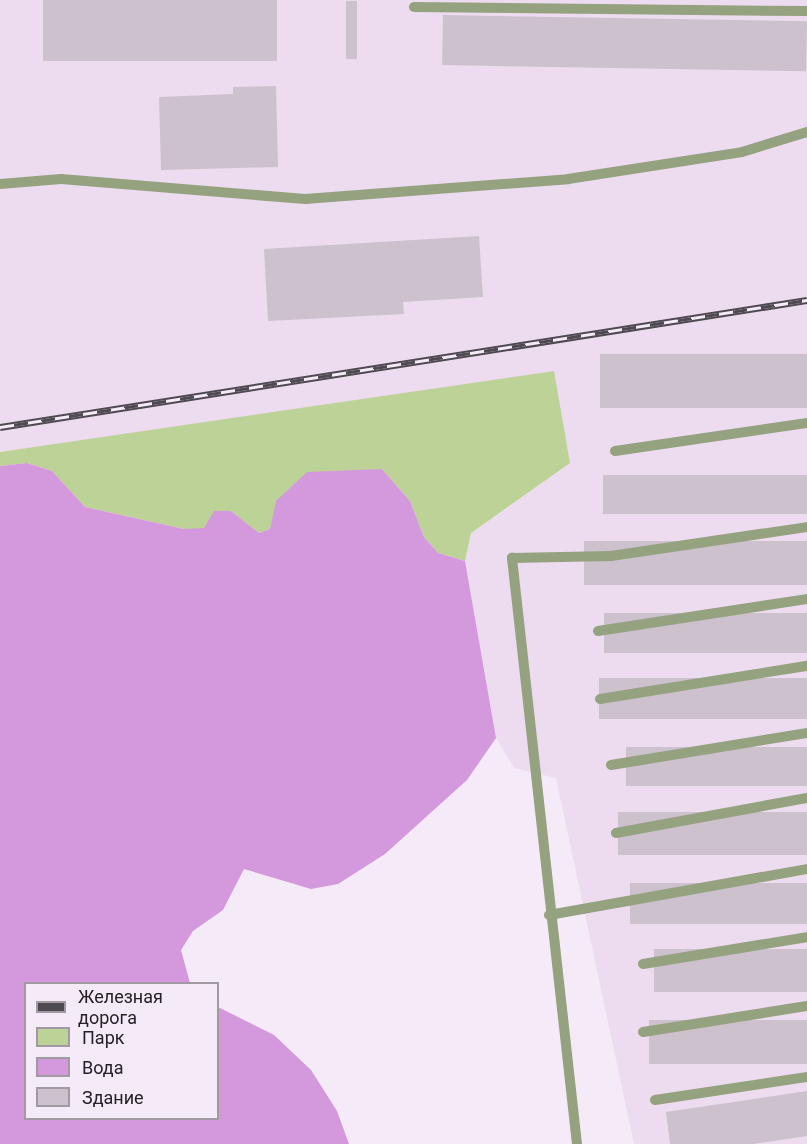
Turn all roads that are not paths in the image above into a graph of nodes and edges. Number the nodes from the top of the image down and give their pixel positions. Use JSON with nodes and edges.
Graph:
{"nodes":[{"id":1,"x":414,"y":7,"type":"dead end"},
{"id":2,"x":807,"y":12,"type":"edge"},
{"id":3,"x":807,"y":132,"type":"edge"},
{"id":4,"x":0,"y":184,"type":"edge"},
{"id":5,"x":807,"y":423,"type":"edge"},
{"id":6,"x":615,"y":451,"type":"dead end"},
{"id":7,"x":807,"y":527,"type":"edge"},
{"id":8,"x":807,"y":600,"type":"edge"},
{"id":9,"x":598,"y":631,"type":"dead end"},
{"id":10,"x":807,"y":666,"type":"edge"},
{"id":11,"x":600,"y":699,"type":"dead end"},
{"id":12,"x":807,"y":733,"type":"edge"},
{"id":13,"x":610,"y":765,"type":"dead end"},
{"id":14,"x":807,"y":798,"type":"edge"},
{"id":15,"x":616,"y":833,"type":"dead end"},
{"id":16,"x":807,"y":869,"type":"edge"},
{"id":17,"x":549,"y":915,"type":"junction"},
{"id":18,"x":807,"y":937,"type":"edge"},
{"id":19,"x":643,"y":964,"type":"dead end"},
{"id":20,"x":807,"y":1006,"type":"edge"},
{"id":21,"x":643,"y":1032,"type":"dead end"},
{"id":22,"x":807,"y":1077,"type":"edge"},
{"id":23,"x":655,"y":1100,"type":"dead end"},
{"id":24,"x":577,"y":1144,"type":"edge"}],
"edges":[{"from":1,"to":2,"type":"lane"},
{"from":3,"to":4,"type":"lane"},
{"from":5,"to":6,"type":"lane"},
{"from":7,"to":17,"type":"lane"},
{"from":8,"to":9,"type":"lane"},
{"from":10,"to":11,"type":"lane"},
{"from":12,"to":13,"type":"lane"},
{"from":14,"to":15,"type":"lane"},
{"from":16,"to":17,"type":"lane"},
{"from":17,"to":24,"type":"lane"},
{"from":18,"to":19,"type":"lane"},
{"from":20,"to":21,"type":"lane"},
{"from":22,"to":23,"type":"lane"}]}
